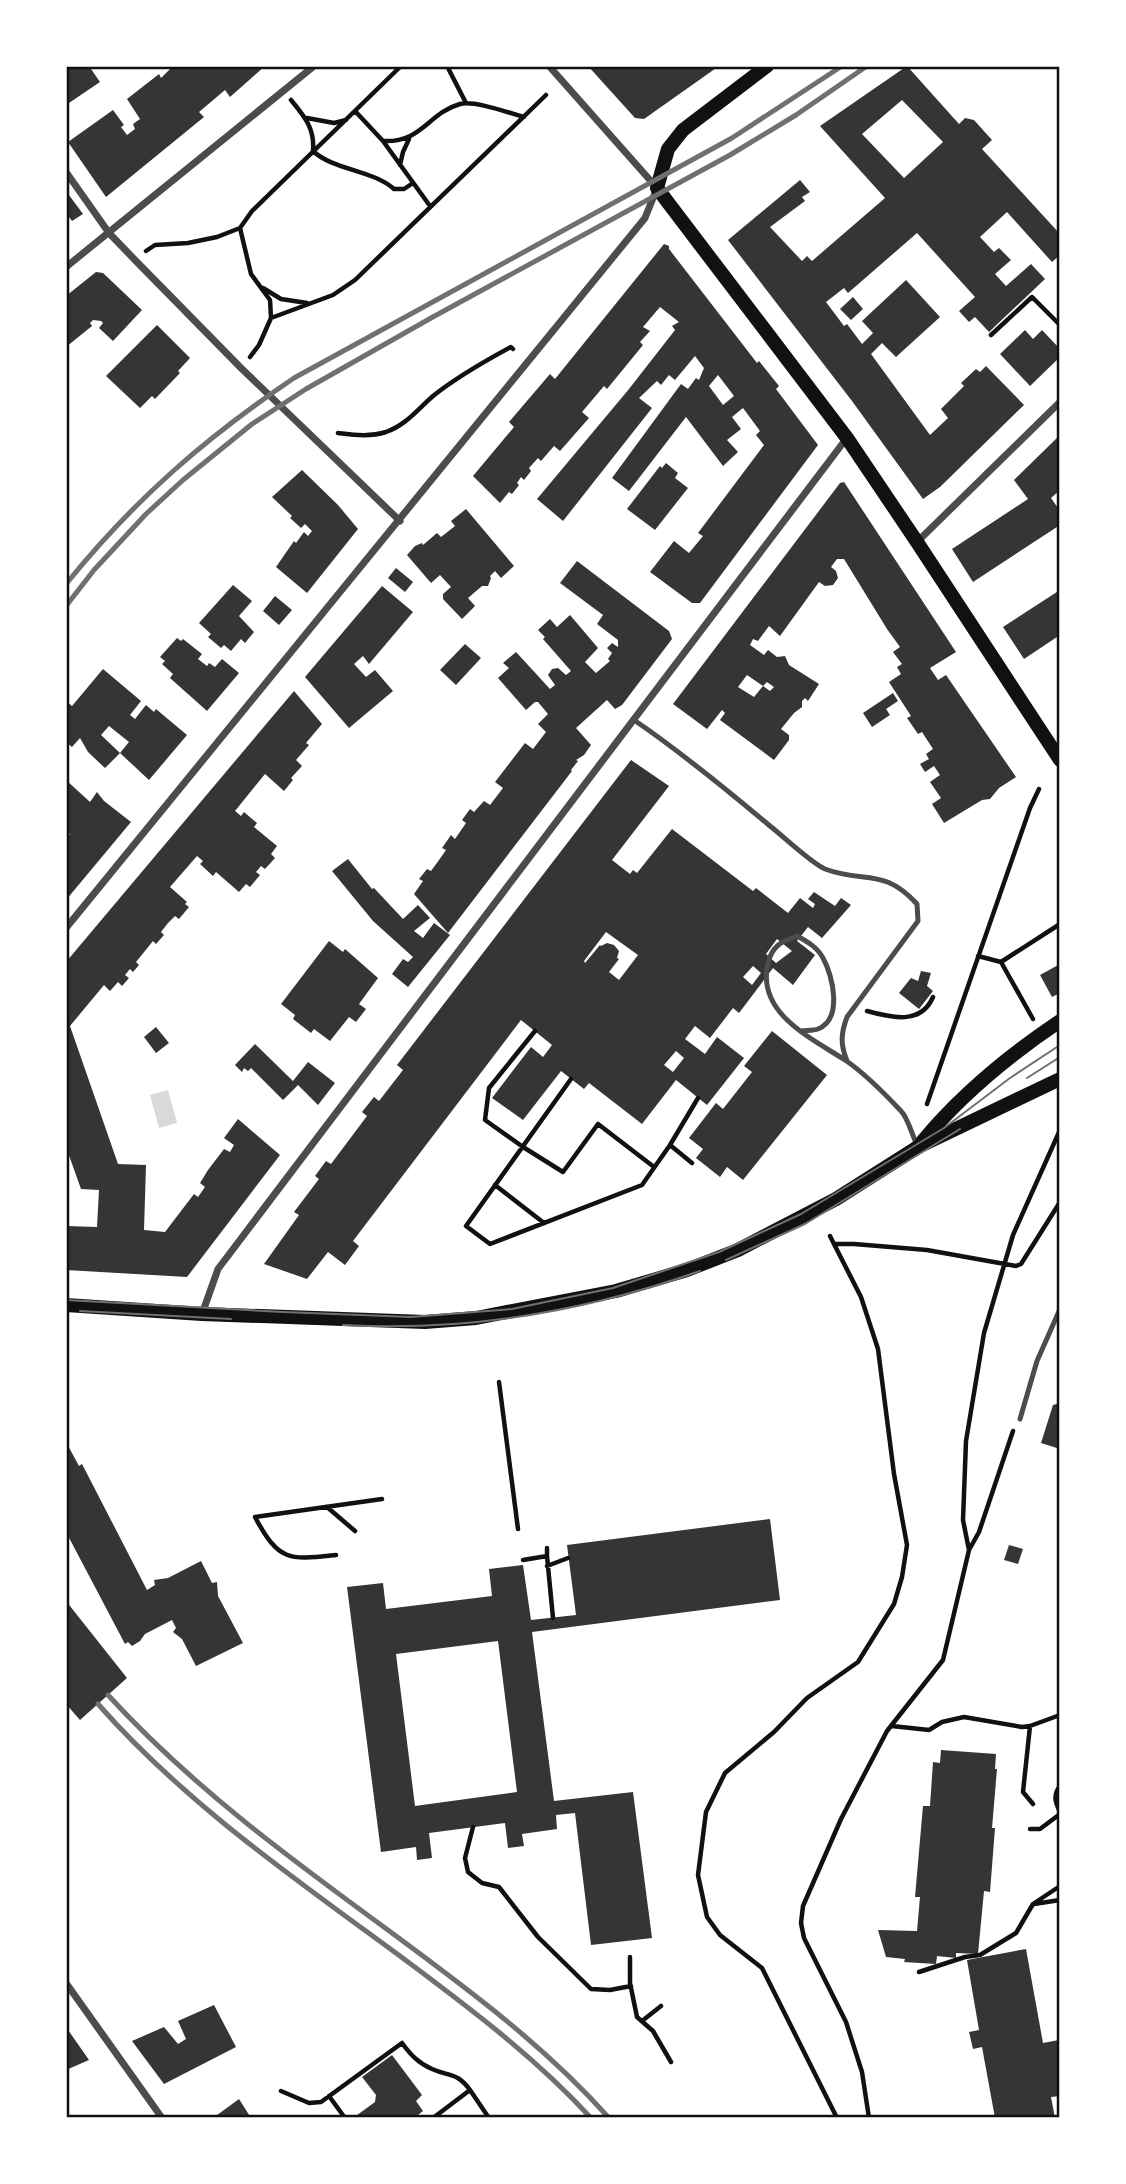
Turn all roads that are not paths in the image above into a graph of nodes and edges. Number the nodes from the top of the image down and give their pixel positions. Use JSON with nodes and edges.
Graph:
{"nodes":[{"id":1,"x":314,"y":66,"type":"edge"},
{"id":2,"x":549,"y":66,"type":"edge"},
{"id":3,"x":767,"y":66,"type":"edge"},
{"id":4,"x":66,"y":172,"type":"edge"},
{"id":5,"x":657,"y":188,"type":"junction"},
{"id":6,"x":109,"y":233,"type":"junction"},
{"id":7,"x":66,"y":267,"type":"edge"},
{"id":8,"x":1059,"y":402,"type":"edge"},
{"id":9,"x":847,"y":438,"type":"junction"},
{"id":10,"x":400,"y":520,"type":"junction"},
{"id":11,"x":918,"y":542,"type":"junction"},
{"id":12,"x":634,"y":720,"type":"junction"},
{"id":13,"x":1059,"y":760,"type":"edge"},
{"id":14,"x":66,"y":928,"type":"edge"},
{"id":15,"x":834,"y":1008,"type":"junction"},
{"id":16,"x":847,"y":1017,"type":"junction"},
{"id":17,"x":1059,"y":1021,"type":"edge"},
{"id":18,"x":801,"y":1031,"type":"junction"},
{"id":19,"x":846,"y":1061,"type":"junction"},
{"id":20,"x":1059,"y":1079,"type":"edge"},
{"id":21,"x":918,"y":1147,"type":"junction"},
{"id":22,"x":66,"y":1305,"type":"edge"},
{"id":23,"x":1059,"y":1309,"type":"edge"},
{"id":24,"x":202,"y":1314,"type":"junction"},
{"id":25,"x":1020,"y":1419,"type":"road end"},
{"id":26,"x":66,"y":1983,"type":"edge"},
{"id":27,"x":162,"y":2118,"type":"edge"}],
"edges":[{"from":1,"to":6,"type":"street"},
{"from":2,"to":5,"type":"street"},
{"from":3,"to":5,"type":"main road"},
{"from":4,"to":6,"type":"street"},
{"from":5,"to":9,"type":"main road"},
{"from":5,"to":10,"type":"street"},
{"from":6,"to":7,"type":"street"},
{"from":6,"to":10,"type":"street"},
{"from":8,"to":11,"type":"street"},
{"from":9,"to":11,"type":"main road"},
{"from":9,"to":12,"type":"street"},
{"from":10,"to":14,"type":"street"},
{"from":11,"to":13,"type":"main road"},
{"from":12,"to":16,"type":"lane"},
{"from":12,"to":24,"type":"street"},
{"from":15,"to":16,"type":"lane"},
{"from":15,"to":18,"type":"lane"},
{"from":15,"to":18,"type":"lane"},
{"from":16,"to":19,"type":"lane"},
{"from":17,"to":21,"type":"main road"},
{"from":18,"to":19,"type":"lane"},
{"from":19,"to":21,"type":"lane"},
{"from":20,"to":21,"type":"main road"},
{"from":21,"to":24,"type":"main road"},
{"from":22,"to":24,"type":"main road"},
{"from":23,"to":25,"type":"lane"},
{"from":26,"to":27,"type":"street"}]}
